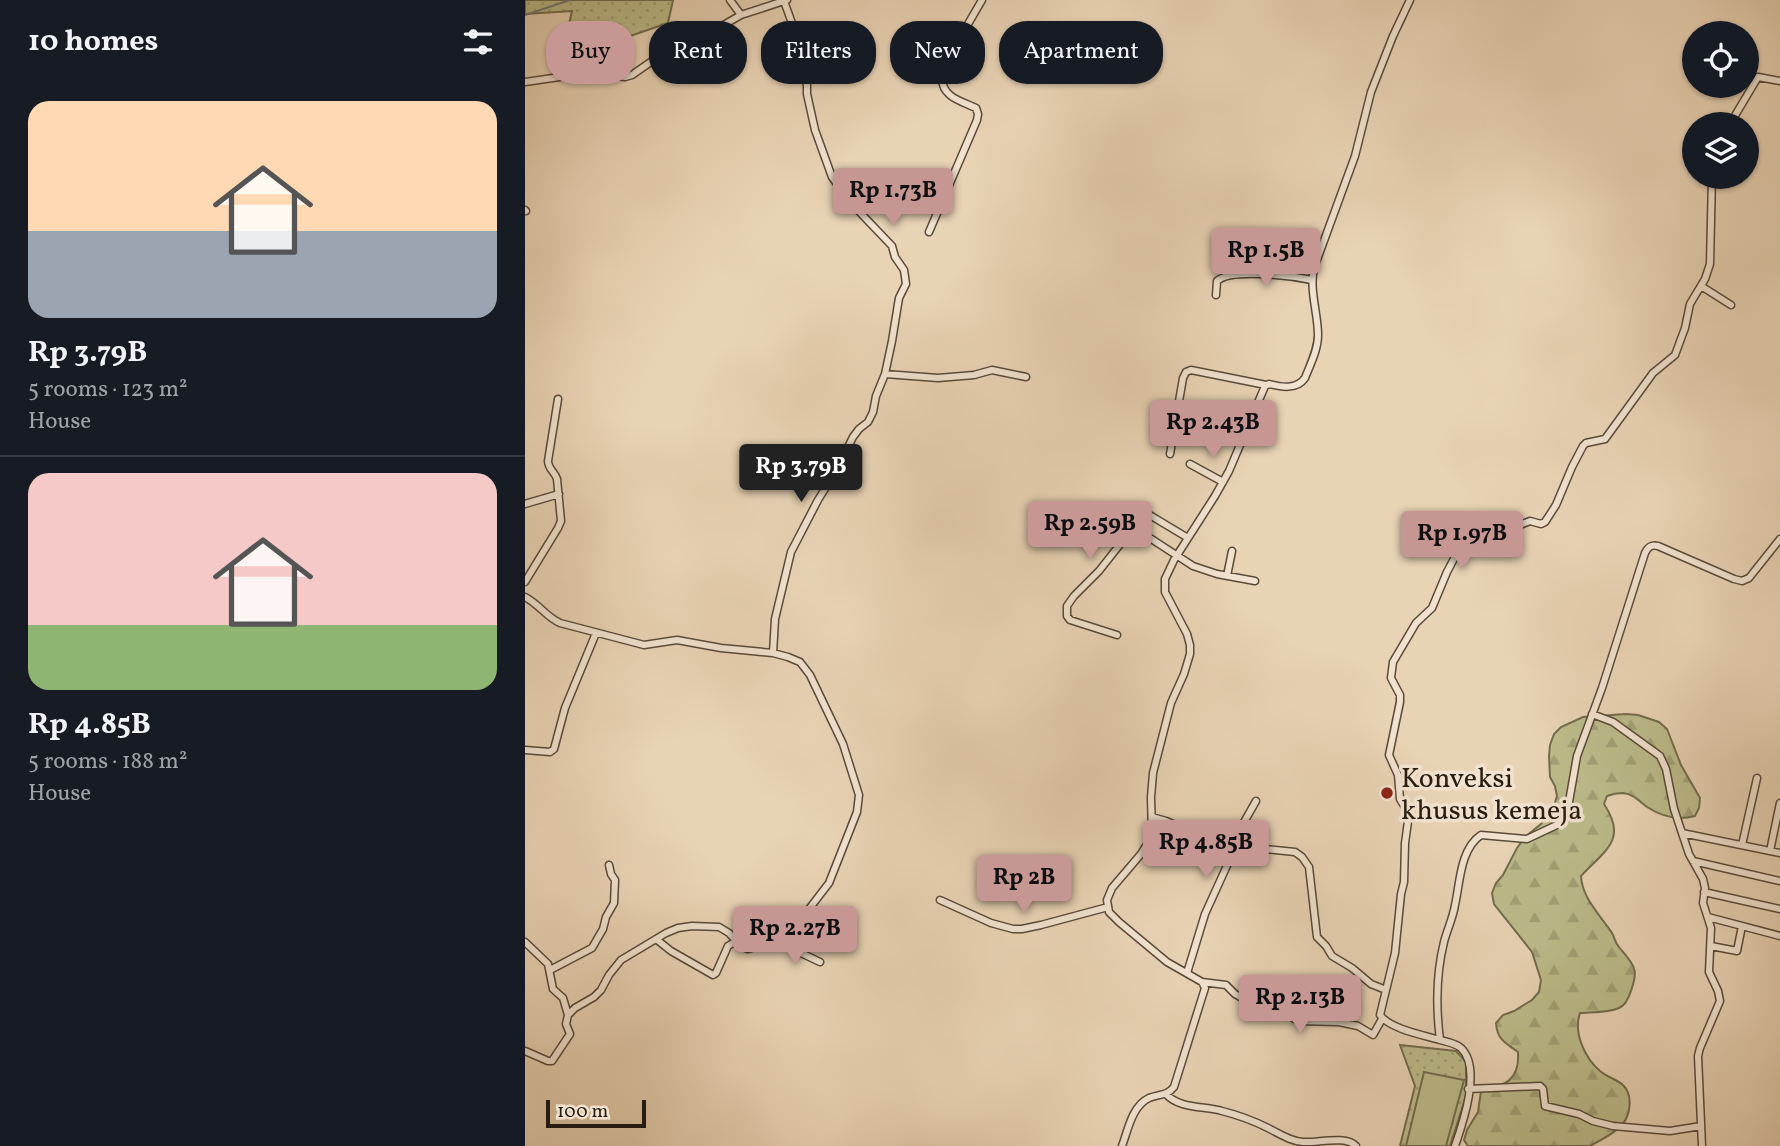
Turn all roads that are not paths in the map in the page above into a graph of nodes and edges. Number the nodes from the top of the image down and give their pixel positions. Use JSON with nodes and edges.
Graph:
{"nodes":[{"id":1,"x":730,"y":0,"type":"edge"},
{"id":2,"x":982,"y":0,"type":"edge"},
{"id":3,"x":1410,"y":0,"type":"edge"},
{"id":4,"x":786,"y":1,"type":"edge"},
{"id":5,"x":741,"y":15,"type":"junction"},
{"id":6,"x":1780,"y":81,"type":"edge"},
{"id":7,"x":525,"y":82,"type":"edge"},
{"id":8,"x":1737,"y":112,"type":"edge"},
{"id":9,"x":1711,"y":189,"type":"edge"},
{"id":10,"x":929,"y":232,"type":"dead end"},
{"id":11,"x":1312,"y":279,"type":"junction"},
{"id":12,"x":1701,"y":286,"type":"junction"},
{"id":13,"x":1216,"y":295,"type":"dead end"},
{"id":14,"x":1731,"y":305,"type":"dead end"},
{"id":15,"x":885,"y":374,"type":"junction"},
{"id":16,"x":1026,"y":377,"type":"dead end"},
{"id":17,"x":1266,"y":384,"type":"junction"},
{"id":18,"x":558,"y":398,"type":"dead end"},
{"id":19,"x":1170,"y":454,"type":"dead end"},
{"id":20,"x":1190,"y":464,"type":"dead end"},
{"id":21,"x":1223,"y":482,"type":"junction"},
{"id":22,"x":559,"y":494,"type":"junction"},
{"id":23,"x":525,"y":504,"type":"edge"},
{"id":24,"x":1133,"y":527,"type":"junction"},
{"id":25,"x":1188,"y":538,"type":"junction"},
{"id":26,"x":1780,"y":538,"type":"edge"},
{"id":27,"x":1232,"y":551,"type":"dead end"},
{"id":28,"x":1177,"y":555,"type":"junction"},
{"id":29,"x":1227,"y":576,"type":"junction"},
{"id":30,"x":1255,"y":581,"type":"dead end"},
{"id":31,"x":525,"y":582,"type":"edge"},
{"id":32,"x":525,"y":597,"type":"edge"},
{"id":33,"x":596,"y":633,"type":"junction"},
{"id":34,"x":1118,"y":635,"type":"dead end"},
{"id":35,"x":773,"y":653,"type":"junction"},
{"id":36,"x":1592,"y":714,"type":"junction"},
{"id":37,"x":525,"y":750,"type":"edge"},
{"id":38,"x":1757,"y":778,"type":"dead end"},
{"id":39,"x":1256,"y":800,"type":"dead end"},
{"id":40,"x":1780,"y":803,"type":"edge"},
{"id":41,"x":1152,"y":817,"type":"junction"},
{"id":42,"x":1682,"y":833,"type":"junction"},
{"id":43,"x":1742,"y":845,"type":"junction"},
{"id":44,"x":1235,"y":846,"type":"junction"},
{"id":45,"x":1769,"y":851,"type":"junction"},
{"id":46,"x":1780,"y":853,"type":"edge"},
{"id":47,"x":1693,"y":861,"type":"junction"},
{"id":48,"x":609,"y":865,"type":"dead end"},
{"id":49,"x":1780,"y":881,"type":"edge"},
{"id":50,"x":1704,"y":892,"type":"junction"},
{"id":51,"x":940,"y":900,"type":"dead end"},
{"id":52,"x":1108,"y":907,"type":"junction"},
{"id":53,"x":1780,"y":909,"type":"edge"},
{"id":54,"x":1707,"y":916,"type":"junction"},
{"id":55,"x":1742,"y":926,"type":"junction"},
{"id":56,"x":1780,"y":936,"type":"edge"},
{"id":57,"x":656,"y":939,"type":"junction"},
{"id":58,"x":525,"y":942,"type":"edge"},
{"id":59,"x":782,"y":944,"type":"junction"},
{"id":60,"x":741,"y":946,"type":"junction"},
{"id":61,"x":1711,"y":946,"type":"junction"},
{"id":62,"x":820,"y":962,"type":"dead end"},
{"id":63,"x":549,"y":970,"type":"junction"},
{"id":64,"x":1187,"y":973,"type":"junction"},
{"id":65,"x":1202,"y":982,"type":"junction"},
{"id":66,"x":1386,"y":990,"type":"junction"},
{"id":67,"x":568,"y":1016,"type":"junction"},
{"id":68,"x":1382,"y":1019,"type":"junction"},
{"id":69,"x":1440,"y":1040,"type":"junction"},
{"id":70,"x":525,"y":1051,"type":"edge"},
{"id":71,"x":1468,"y":1089,"type":"junction"},
{"id":72,"x":1166,"y":1094,"type":"junction"},
{"id":73,"x":1701,"y":1126,"type":"junction"},
{"id":74,"x":1122,"y":1146,"type":"edge"},
{"id":75,"x":1356,"y":1146,"type":"edge"},
{"id":76,"x":1455,"y":1146,"type":"edge"},
{"id":77,"x":1702,"y":1146,"type":"edge"}],
"edges":[{"from":1,"to":5,"type":"street"},
{"from":2,"to":10,"type":"street"},
{"from":3,"to":11,"type":"street"},
{"from":4,"to":5,"type":"street"},
{"from":4,"to":15,"type":"street"},
{"from":5,"to":7,"type":"street"},
{"from":6,"to":8,"type":"street"},
{"from":9,"to":12,"type":"street"},
{"from":11,"to":13,"type":"street"},
{"from":11,"to":17,"type":"street"},
{"from":12,"to":14,"type":"street"},
{"from":12,"to":66,"type":"street"},
{"from":15,"to":16,"type":"street"},
{"from":15,"to":35,"type":"street"},
{"from":17,"to":19,"type":"street"},
{"from":17,"to":21,"type":"street"},
{"from":18,"to":22,"type":"street"},
{"from":20,"to":21,"type":"street"},
{"from":21,"to":25,"type":"street"},
{"from":22,"to":23,"type":"street"},
{"from":22,"to":31,"type":"street"},
{"from":24,"to":25,"type":"street"},
{"from":24,"to":28,"type":"street"},
{"from":24,"to":34,"type":"street"},
{"from":25,"to":28,"type":"street"},
{"from":26,"to":36,"type":"street"},
{"from":27,"to":29,"type":"street"},
{"from":28,"to":29,"type":"street"},
{"from":28,"to":41,"type":"street"},
{"from":29,"to":30,"type":"street"},
{"from":32,"to":33,"type":"street"},
{"from":33,"to":35,"type":"street"},
{"from":33,"to":37,"type":"street"},
{"from":35,"to":59,"type":"street"},
{"from":36,"to":42,"type":"street"},
{"from":36,"to":69,"type":"street"},
{"from":38,"to":43,"type":"street"},
{"from":39,"to":44,"type":"street"},
{"from":40,"to":45,"type":"street"},
{"from":41,"to":44,"type":"street"},
{"from":41,"to":52,"type":"street"},
{"from":42,"to":43,"type":"street"},
{"from":42,"to":47,"type":"street"},
{"from":43,"to":45,"type":"street"},
{"from":44,"to":64,"type":"street"},
{"from":44,"to":66,"type":"street"},
{"from":45,"to":46,"type":"street"},
{"from":47,"to":49,"type":"street"},
{"from":47,"to":50,"type":"street"},
{"from":48,"to":63,"type":"street"},
{"from":50,"to":53,"type":"street"},
{"from":50,"to":54,"type":"street"},
{"from":51,"to":52,"type":"street"},
{"from":52,"to":64,"type":"street"},
{"from":54,"to":55,"type":"street"},
{"from":54,"to":61,"type":"street"},
{"from":55,"to":56,"type":"street"},
{"from":55,"to":61,"type":"street"},
{"from":57,"to":60,"type":"street"},
{"from":57,"to":60,"type":"street"},
{"from":57,"to":67,"type":"street"},
{"from":58,"to":63,"type":"street"},
{"from":59,"to":60,"type":"street"},
{"from":59,"to":62,"type":"street"},
{"from":61,"to":73,"type":"street"},
{"from":63,"to":67,"type":"street"},
{"from":64,"to":65,"type":"street"},
{"from":65,"to":68,"type":"street"},
{"from":65,"to":72,"type":"street"},
{"from":66,"to":68,"type":"street"},
{"from":67,"to":70,"type":"street"},
{"from":68,"to":69,"type":"street"},
{"from":69,"to":71,"type":"street"},
{"from":71,"to":73,"type":"street"},
{"from":71,"to":76,"type":"street"},
{"from":72,"to":74,"type":"street"},
{"from":72,"to":75,"type":"street"},
{"from":73,"to":77,"type":"street"}]}
